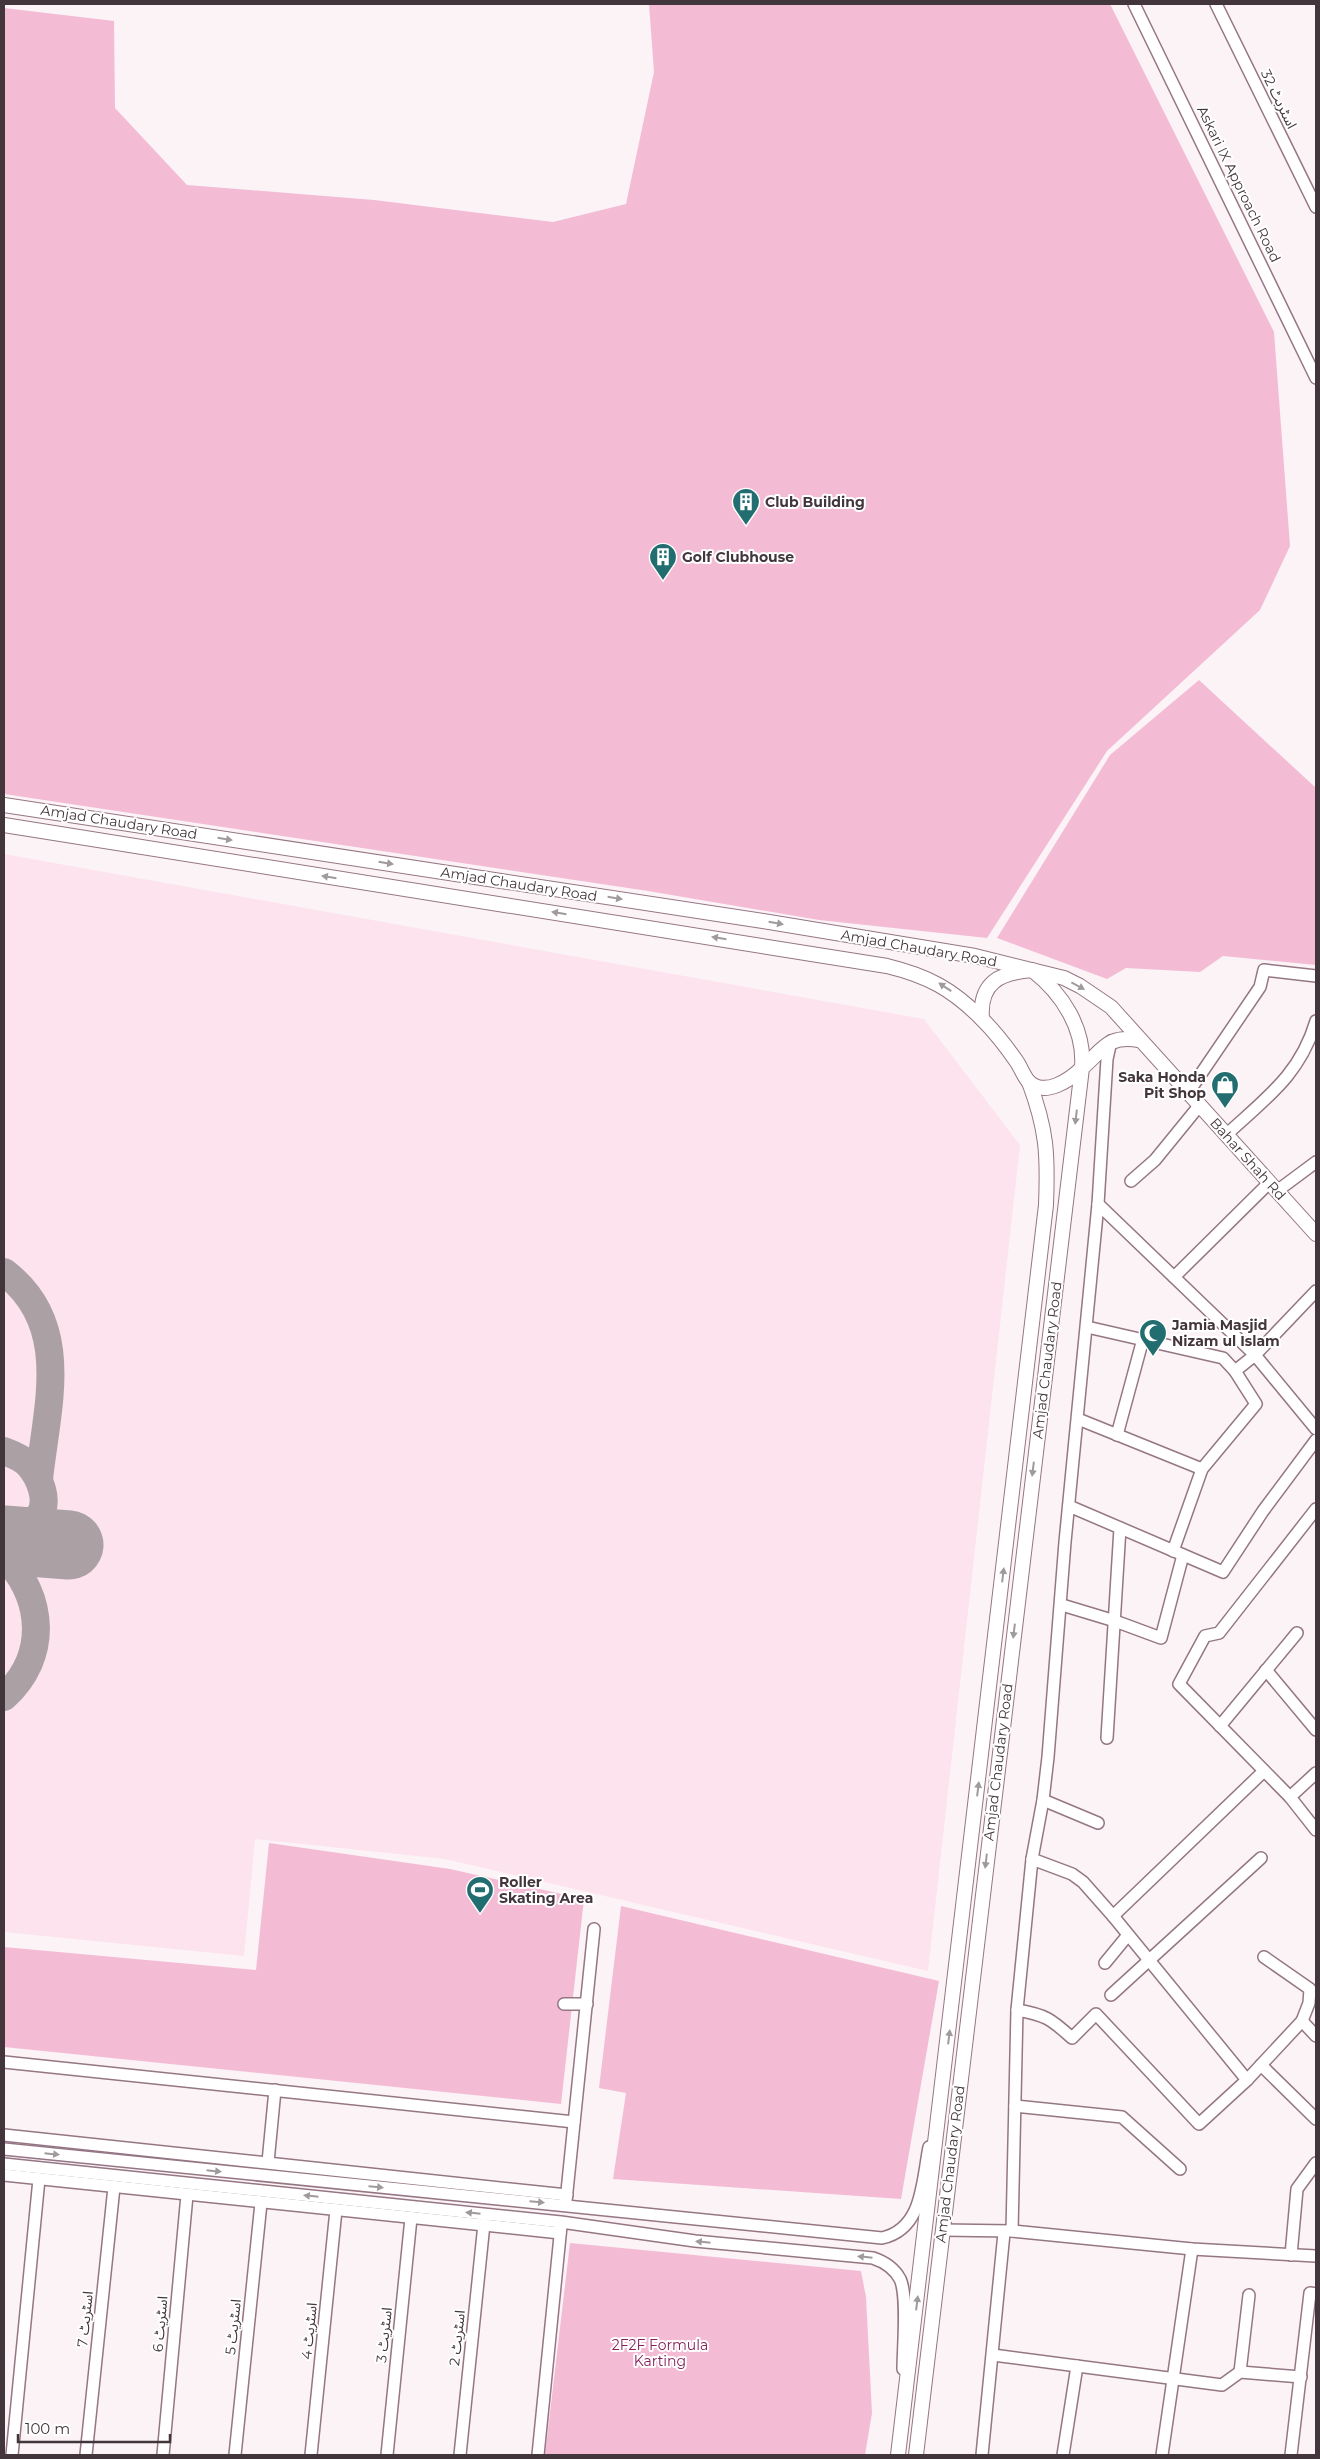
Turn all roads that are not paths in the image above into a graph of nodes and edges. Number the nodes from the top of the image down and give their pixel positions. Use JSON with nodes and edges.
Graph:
{"nodes":[{"id":1,"x":1134,"y":4,"type":"edge"},
{"id":2,"x":1216,"y":4,"type":"edge"},
{"id":3,"x":1316,"y":207,"type":"edge"},
{"id":4,"x":1316,"y":378,"type":"edge"},
{"id":5,"x":4,"y":805,"type":"edge"},
{"id":6,"x":4,"y":826,"type":"edge"},
{"id":7,"x":1032,"y":970,"type":"junction"},
{"id":8,"x":1316,"y":976,"type":"edge"},
{"id":9,"x":982,"y":1019,"type":"junction"},
{"id":10,"x":1316,"y":1021,"type":"edge"},
{"id":11,"x":1139,"y":1040,"type":"junction"},
{"id":12,"x":1111,"y":1041,"type":"junction"},
{"id":13,"x":1082,"y":1068,"type":"junction"},
{"id":14,"x":1029,"y":1082,"type":"junction"},
{"id":15,"x":1188,"y":1092,"type":"junction"},
{"id":16,"x":1199,"y":1106,"type":"junction"},
{"id":17,"x":1226,"y":1135,"type":"junction"},
{"id":18,"x":1316,"y":1162,"type":"edge"},
{"id":19,"x":1131,"y":1181,"type":"dead end"},
{"id":20,"x":1273,"y":1187,"type":"junction"},
{"id":21,"x":1098,"y":1204,"type":"junction"},
{"id":22,"x":1316,"y":1234,"type":"edge"},
{"id":23,"x":1174,"y":1277,"type":"junction"},
{"id":24,"x":1316,"y":1291,"type":"edge"},
{"id":25,"x":1087,"y":1327,"type":"junction"},
{"id":26,"x":1143,"y":1339,"type":"junction"},
{"id":27,"x":1255,"y":1355,"type":"junction"},
{"id":28,"x":1236,"y":1371,"type":"junction"},
{"id":29,"x":1078,"y":1419,"type":"junction"},
{"id":30,"x":1316,"y":1430,"type":"edge"},
{"id":31,"x":1117,"y":1435,"type":"junction"},
{"id":32,"x":1316,"y":1440,"type":"edge"},
{"id":33,"x":1202,"y":1469,"type":"junction"},
{"id":34,"x":1069,"y":1506,"type":"junction"},
{"id":35,"x":1316,"y":1510,"type":"edge"},
{"id":36,"x":1120,"y":1528,"type":"junction"},
{"id":37,"x":1178,"y":1553,"type":"junction"},
{"id":38,"x":1062,"y":1605,"type":"junction"},
{"id":39,"x":1115,"y":1621,"type":"junction"},
{"id":40,"x":1297,"y":1633,"type":"dead end"},
{"id":41,"x":1266,"y":1670,"type":"junction"},
{"id":42,"x":1220,"y":1726,"type":"junction"},
{"id":43,"x":1316,"y":1730,"type":"edge"},
{"id":44,"x":1107,"y":1738,"type":"dead end"},
{"id":45,"x":1264,"y":1771,"type":"junction"},
{"id":46,"x":1316,"y":1773,"type":"edge"},
{"id":47,"x":1290,"y":1797,"type":"junction"},
{"id":48,"x":1043,"y":1800,"type":"junction"},
{"id":49,"x":1098,"y":1823,"type":"dead end"},
{"id":50,"x":1316,"y":1830,"type":"edge"},
{"id":51,"x":1032,"y":1858,"type":"junction"},
{"id":52,"x":1261,"y":1858,"type":"dead end"},
{"id":53,"x":1113,"y":1916,"type":"junction"},
{"id":54,"x":594,"y":1929,"type":"dead end"},
{"id":55,"x":1128,"y":1935,"type":"junction"},
{"id":56,"x":1264,"y":1958,"type":"dead end"},
{"id":57,"x":1149,"y":1960,"type":"junction"},
{"id":58,"x":1105,"y":1963,"type":"dead end"},
{"id":59,"x":1111,"y":1995,"type":"dead end"},
{"id":60,"x":564,"y":2004,"type":"dead end"},
{"id":61,"x":587,"y":2004,"type":"junction"},
{"id":62,"x":1017,"y":2010,"type":"junction"},
{"id":63,"x":1302,"y":2022,"type":"junction"},
{"id":64,"x":1316,"y":2036,"type":"edge"},
{"id":65,"x":4,"y":2062,"type":"edge"},
{"id":66,"x":1261,"y":2065,"type":"junction"},
{"id":67,"x":944,"y":2073,"type":"junction"},
{"id":68,"x":1247,"y":2080,"type":"junction"},
{"id":69,"x":275,"y":2090,"type":"junction"},
{"id":70,"x":1015,"y":2106,"type":"junction"},
{"id":71,"x":1316,"y":2119,"type":"edge"},
{"id":72,"x":574,"y":2122,"type":"junction"},
{"id":73,"x":4,"y":2135,"type":"edge"},
{"id":74,"x":4,"y":2149,"type":"edge"},
{"id":75,"x":268,"y":2162,"type":"junction"},
{"id":76,"x":1316,"y":2163,"type":"edge"},
{"id":77,"x":4,"y":2164,"type":"edge"},
{"id":78,"x":1180,"y":2169,"type":"dead end"},
{"id":79,"x":4,"y":2175,"type":"edge"},
{"id":80,"x":39,"y":2179,"type":"junction"},
{"id":81,"x":114,"y":2187,"type":"junction"},
{"id":82,"x":187,"y":2195,"type":"junction"},
{"id":83,"x":566,"y":2200,"type":"junction"},
{"id":84,"x":261,"y":2203,"type":"junction"},
{"id":85,"x":336,"y":2210,"type":"junction"},
{"id":86,"x":411,"y":2218,"type":"junction"},
{"id":87,"x":484,"y":2224,"type":"junction"},
{"id":88,"x":561,"y":2228,"type":"junction"},
{"id":89,"x":942,"y":2230,"type":"junction"},
{"id":90,"x":1008,"y":2232,"type":"junction"},
{"id":91,"x":1192,"y":2249,"type":"junction"},
{"id":92,"x":1291,"y":2255,"type":"junction"},
{"id":93,"x":1316,"y":2256,"type":"edge"},
{"id":94,"x":1316,"y":2294,"type":"edge"},
{"id":95,"x":1249,"y":2295,"type":"dead end"},
{"id":96,"x":993,"y":2355,"type":"junction"},
{"id":97,"x":1077,"y":2366,"type":"junction"},
{"id":98,"x":1240,"y":2372,"type":"junction"},
{"id":99,"x":1301,"y":2377,"type":"junction"},
{"id":100,"x":1173,"y":2379,"type":"junction"},
{"id":101,"x":902,"y":2423,"type":"junction"},
{"id":102,"x":12,"y":2455,"type":"edge"},
{"id":103,"x":86,"y":2455,"type":"edge"},
{"id":104,"x":163,"y":2455,"type":"edge"},
{"id":105,"x":235,"y":2455,"type":"edge"},
{"id":106,"x":311,"y":2455,"type":"edge"},
{"id":107,"x":387,"y":2455,"type":"edge"},
{"id":108,"x":460,"y":2455,"type":"edge"},
{"id":109,"x":538,"y":2455,"type":"edge"},
{"id":110,"x":898,"y":2455,"type":"edge"},
{"id":111,"x":916,"y":2455,"type":"edge"},
{"id":112,"x":982,"y":2455,"type":"edge"},
{"id":113,"x":1063,"y":2455,"type":"edge"},
{"id":114,"x":1162,"y":2455,"type":"edge"},
{"id":115,"x":1291,"y":2455,"type":"edge"}],
"edges":[{"from":1,"to":4,"type":"street","name":"Askari IX Approach Road"},
{"from":2,"to":3,"type":"street","name":"اسٹریٹ 32"},
{"from":5,"to":7,"type":"main road","name":"Amjad Chaudary Road","one_way":true},
{"from":9,"to":6,"type":"main road","name":"Amjad Chaudary Road","one_way":true},
{"from":7,"to":9,"type":"main road"},
{"from":7,"to":11,"type":"main road","name":"Amjad Chaudary Road","one_way":true},
{"from":7,"to":13,"type":"main road"},
{"from":8,"to":15,"type":"street"},
{"from":9,"to":14,"type":"main road"},
{"from":10,"to":17,"type":"street"},
{"from":11,"to":12,"type":"main road"},
{"from":11,"to":15,"type":"main road","name":"Bahar Shah Rd"},
{"from":12,"to":13,"type":"main road"},
{"from":12,"to":21,"type":"street"},
{"from":13,"to":14,"type":"main road"},
{"from":13,"to":89,"type":"main road","name":"Amjad Chaudary Road","one_way":true},
{"from":67,"to":14,"type":"main road","name":"Amjad Chaudary Road","one_way":true},
{"from":15,"to":16,"type":"main road","name":"Bahar Shah Rd"},
{"from":16,"to":17,"type":"main road","name":"Bahar Shah Rd"},
{"from":16,"to":19,"type":"street"},
{"from":17,"to":20,"type":"main road","name":"Bahar Shah Rd"},
{"from":18,"to":20,"type":"street"},
{"from":20,"to":22,"type":"main road","name":"Bahar Shah Rd"},
{"from":20,"to":23,"type":"street"},
{"from":21,"to":23,"type":"street"},
{"from":21,"to":25,"type":"street"},
{"from":23,"to":27,"type":"street"},
{"from":24,"to":27,"type":"street"},
{"from":25,"to":26,"type":"street"},
{"from":25,"to":29,"type":"street"},
{"from":26,"to":28,"type":"street"},
{"from":26,"to":31,"type":"street"},
{"from":27,"to":28,"type":"street"},
{"from":27,"to":30,"type":"street"},
{"from":28,"to":33,"type":"street"},
{"from":29,"to":31,"type":"street"},
{"from":29,"to":34,"type":"street"},
{"from":31,"to":33,"type":"street"},
{"from":32,"to":37,"type":"street"},
{"from":33,"to":37,"type":"street"},
{"from":34,"to":36,"type":"street"},
{"from":34,"to":38,"type":"street"},
{"from":35,"to":42,"type":"street"},
{"from":36,"to":37,"type":"street"},
{"from":36,"to":39,"type":"street"},
{"from":37,"to":39,"type":"street"},
{"from":38,"to":39,"type":"street"},
{"from":38,"to":48,"type":"street"},
{"from":39,"to":44,"type":"street"},
{"from":40,"to":41,"type":"street"},
{"from":41,"to":42,"type":"street"},
{"from":41,"to":43,"type":"street"},
{"from":42,"to":45,"type":"street"},
{"from":45,"to":47,"type":"street"},
{"from":45,"to":53,"type":"street"},
{"from":46,"to":47,"type":"street"},
{"from":47,"to":50,"type":"street"},
{"from":48,"to":49,"type":"street"},
{"from":48,"to":51,"type":"street"},
{"from":51,"to":53,"type":"street"},
{"from":51,"to":62,"type":"street"},
{"from":52,"to":57,"type":"street"},
{"from":53,"to":55,"type":"street"},
{"from":54,"to":61,"type":"street"},
{"from":55,"to":57,"type":"street"},
{"from":55,"to":58,"type":"street"},
{"from":56,"to":63,"type":"street"},
{"from":57,"to":59,"type":"street"},
{"from":57,"to":68,"type":"street"},
{"from":60,"to":61,"type":"street"},
{"from":61,"to":72,"type":"street"},
{"from":62,"to":68,"type":"street"},
{"from":62,"to":70,"type":"street"},
{"from":63,"to":64,"type":"street"},
{"from":63,"to":66,"type":"street"},
{"from":65,"to":69,"type":"street"},
{"from":66,"to":68,"type":"street"},
{"from":66,"to":71,"type":"street"},
{"from":67,"to":83,"type":"street"},
{"from":101,"to":67,"type":"main road","name":"Amjad Chaudary Road","one_way":true},
{"from":69,"to":72,"type":"street"},
{"from":69,"to":75,"type":"street"},
{"from":70,"to":78,"type":"street"},
{"from":70,"to":90,"type":"street"},
{"from":72,"to":83,"type":"street"},
{"from":73,"to":75,"type":"street"},
{"from":74,"to":83,"type":"street","one_way":true},
{"from":75,"to":83,"type":"street"},
{"from":76,"to":92,"type":"street"},
{"from":88,"to":77,"type":"street","one_way":true},
{"from":79,"to":80,"type":"street"},
{"from":80,"to":81,"type":"street"},
{"from":80,"to":102,"type":"street"},
{"from":81,"to":82,"type":"street"},
{"from":81,"to":103,"type":"street","name":"اسٹریٹ 7"},
{"from":82,"to":84,"type":"street"},
{"from":82,"to":104,"type":"street","name":"اسٹریٹ 6"},
{"from":83,"to":88,"type":"street"},
{"from":84,"to":85,"type":"street"},
{"from":84,"to":105,"type":"street","name":"اسٹریٹ 5"},
{"from":85,"to":86,"type":"street"},
{"from":85,"to":106,"type":"street","name":"اسٹریٹ 4"},
{"from":86,"to":87,"type":"street"},
{"from":86,"to":107,"type":"street","name":"اسٹریٹ 3"},
{"from":87,"to":88,"type":"street"},
{"from":87,"to":108,"type":"street","name":"اسٹریٹ 2"},
{"from":101,"to":88,"type":"street","one_way":true},
{"from":88,"to":109,"type":"street"},
{"from":89,"to":90,"type":"street"},
{"from":89,"to":111,"type":"main road","name":"Amjad Chaudary Road"},
{"from":90,"to":91,"type":"street"},
{"from":90,"to":96,"type":"street"},
{"from":91,"to":92,"type":"street"},
{"from":91,"to":100,"type":"street"},
{"from":92,"to":93,"type":"street"},
{"from":94,"to":99,"type":"street"},
{"from":95,"to":98,"type":"street"},
{"from":96,"to":97,"type":"street"},
{"from":96,"to":112,"type":"street"},
{"from":97,"to":100,"type":"street"},
{"from":97,"to":113,"type":"street"},
{"from":98,"to":99,"type":"street"},
{"from":98,"to":100,"type":"street"},
{"from":99,"to":115,"type":"street"},
{"from":100,"to":114,"type":"street"},
{"from":101,"to":110,"type":"main road","name":"Amjad Chaudary Road"}]}
